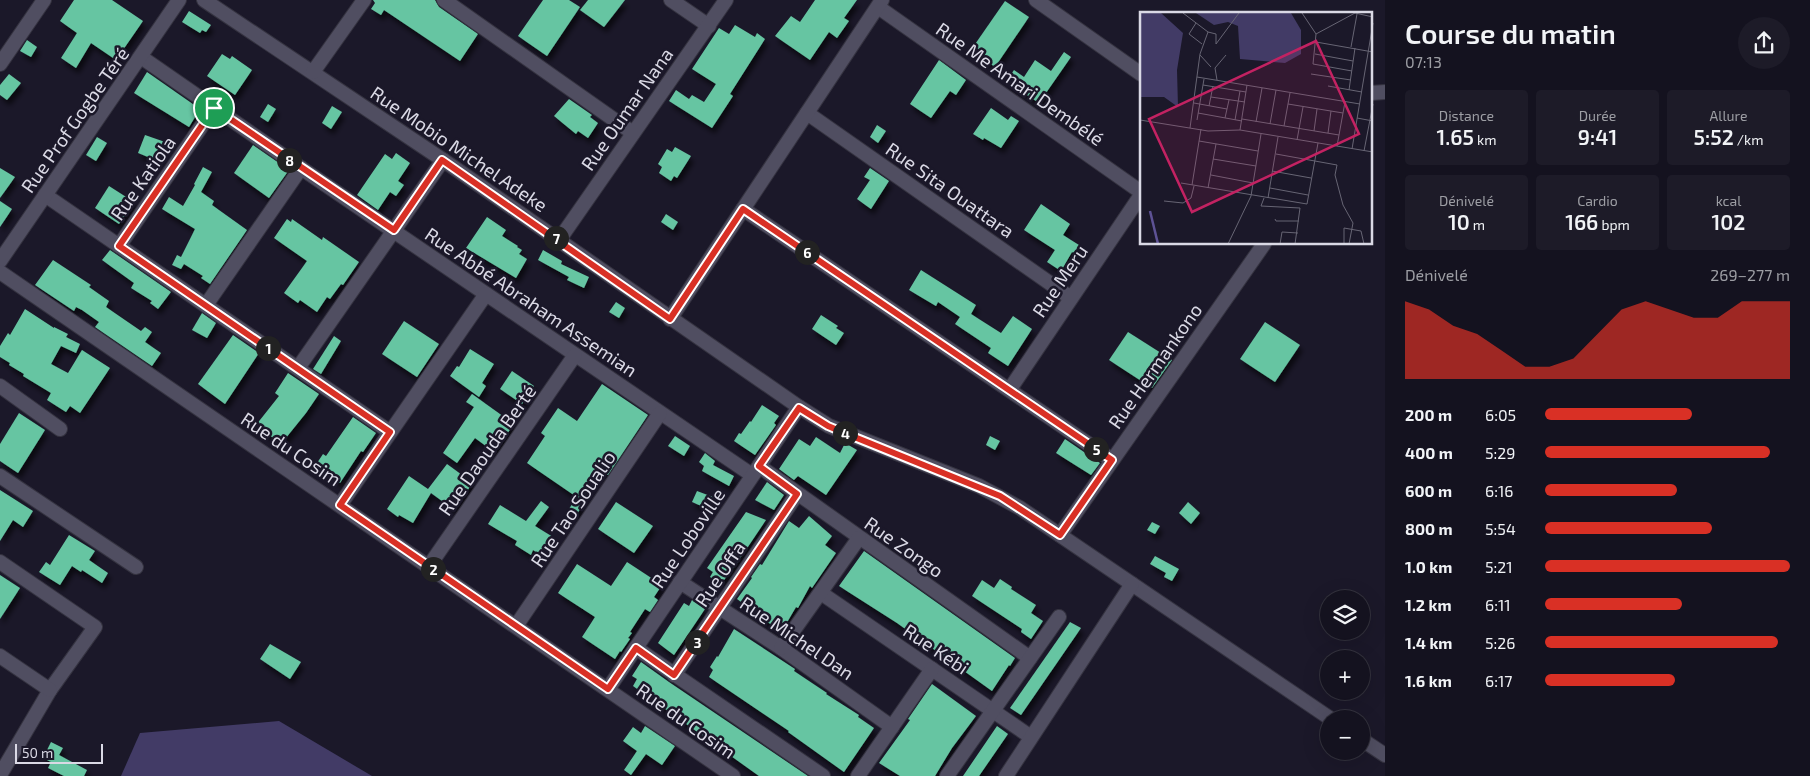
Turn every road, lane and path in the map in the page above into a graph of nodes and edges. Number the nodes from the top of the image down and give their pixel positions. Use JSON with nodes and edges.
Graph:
{"nodes":[{"id":1,"x":44,"y":0,"type":"edge"},
{"id":2,"x":180,"y":0,"type":"edge"},
{"id":3,"x":204,"y":0,"type":"edge"},
{"id":4,"x":364,"y":0,"type":"edge"},
{"id":5,"x":444,"y":0,"type":"edge"},
{"id":6,"x":671,"y":0,"type":"edge"},
{"id":7,"x":726,"y":0,"type":"edge"},
{"id":8,"x":1036,"y":0,"type":"edge"},
{"id":9,"x":880,"y":3,"type":"edge"},
{"id":10,"x":708,"y":26,"type":"junction"},
{"id":11,"x":141,"y":57,"type":"junction"},
{"id":12,"x":0,"y":64,"type":"edge"},
{"id":13,"x":313,"y":72,"type":"junction"},
{"id":14,"x":1140,"y":73,"type":"edge"},
{"id":15,"x":1385,"y":92,"type":"edge"},
{"id":16,"x":1372,"y":93,"type":"edge"},
{"id":17,"x":214,"y":108,"type":"junction"},
{"id":18,"x":807,"y":113,"type":"junction"},
{"id":19,"x":633,"y":133,"type":"junction"},
{"id":20,"x":442,"y":160,"type":"junction"},
{"id":21,"x":301,"y":168,"type":"junction"},
{"id":22,"x":1140,"y":193,"type":"edge"},
{"id":23,"x":45,"y":195,"type":"junction"},
{"id":24,"x":1140,"y":195,"type":"edge"},
{"id":25,"x":743,"y":209,"type":"junction"},
{"id":26,"x":394,"y":230,"type":"junction"},
{"id":27,"x":560,"y":240,"type":"junction"},
{"id":28,"x":1263,"y":245,"type":"edge"},
{"id":29,"x":119,"y":246,"type":"junction"},
{"id":30,"x":0,"y":261,"type":"edge"},
{"id":31,"x":0,"y":272,"type":"edge"},
{"id":32,"x":486,"y":294,"type":"junction"},
{"id":33,"x":1071,"y":298,"type":"junction"},
{"id":34,"x":206,"y":305,"type":"junction"},
{"id":35,"x":670,"y":319,"type":"junction"},
{"id":36,"x":575,"y":355,"type":"junction"},
{"id":37,"x":298,"y":368,"type":"junction"},
{"id":38,"x":0,"y":386,"type":"edge"},
{"id":39,"x":1010,"y":389,"type":"junction"},
{"id":40,"x":799,"y":408,"type":"junction"},
{"id":41,"x":660,"y":413,"type":"junction"},
{"id":42,"x":60,"y":429,"type":"dead end"},
{"id":43,"x":390,"y":432,"type":"junction"},
{"id":44,"x":1112,"y":460,"type":"junction"},
{"id":45,"x":755,"y":470,"type":"junction"},
{"id":46,"x":0,"y":476,"type":"edge"},
{"id":47,"x":797,"y":494,"type":"junction"},
{"id":48,"x":340,"y":505,"type":"junction"},
{"id":49,"x":1060,"y":535,"type":"junction"},
{"id":50,"x":859,"y":538,"type":"junction"},
{"id":51,"x":0,"y":562,"type":"edge"},
{"id":52,"x":429,"y":566,"type":"junction"},
{"id":53,"x":136,"y":567,"type":"dead end"},
{"id":54,"x":680,"y":582,"type":"junction"},
{"id":55,"x":1132,"y":584,"type":"junction"},
{"id":56,"x":821,"y":593,"type":"junction"},
{"id":57,"x":719,"y":608,"type":"junction"},
{"id":58,"x":1059,"y":617,"type":"dead end"},
{"id":59,"x":516,"y":626,"type":"junction"},
{"id":60,"x":636,"y":648,"type":"junction"},
{"id":61,"x":781,"y":648,"type":"junction"},
{"id":62,"x":0,"y":656,"type":"edge"},
{"id":63,"x":1030,"y":658,"type":"junction"},
{"id":64,"x":932,"y":669,"type":"junction"},
{"id":65,"x":674,"y":675,"type":"junction"},
{"id":66,"x":608,"y":689,"type":"junction"},
{"id":67,"x":50,"y":690,"type":"junction"},
{"id":68,"x":992,"y":711,"type":"junction"},
{"id":69,"x":1320,"y":712,"type":"edge"},
{"id":70,"x":892,"y":726,"type":"junction"},
{"id":71,"x":1031,"y":737,"type":"junction"},
{"id":72,"x":1370,"y":745,"type":"edge"},
{"id":73,"x":1385,"y":755,"type":"edge"},
{"id":74,"x":1,"y":770,"type":"edge"},
{"id":75,"x":732,"y":776,"type":"edge"},
{"id":76,"x":823,"y":776,"type":"edge"},
{"id":77,"x":858,"y":776,"type":"edge"},
{"id":78,"x":947,"y":776,"type":"edge"},
{"id":79,"x":1006,"y":776,"type":"edge"}],
"edges":[{"from":1,"to":12,"type":"street"},
{"from":2,"to":11,"type":"street","name":"Rue Prof Gogbe Téré"},
{"from":3,"to":13,"type":"street","name":"Rue Mobio Michel Adeke"},
{"from":4,"to":13,"type":"street"},
{"from":5,"to":19,"type":"street"},
{"from":6,"to":10,"type":"street"},
{"from":7,"to":10,"type":"street","name":"Rue Oumar Nana"},
{"from":8,"to":14,"type":"street"},
{"from":9,"to":18,"type":"street"},
{"from":9,"to":22,"type":"street","name":"Rue Me Amari Dembélé"},
{"from":10,"to":19,"type":"street","name":"Rue Oumar Nana"},
{"from":11,"to":17,"type":"street","name":"Rue Abbé Abraham Assemian"},
{"from":11,"to":23,"type":"street","name":"Rue Prof Gogbe Téré"},
{"from":13,"to":20,"type":"street","name":"Rue Mobio Michel Adeke"},
{"from":15,"to":16,"type":"street"},
{"from":17,"to":21,"type":"street","name":"Rue Abbé Abraham Assemian"},
{"from":17,"to":29,"type":"street","name":"Rue Katiola"},
{"from":18,"to":25,"type":"street"},
{"from":18,"to":33,"type":"street","name":"Rue Sita Ouattara"},
{"from":19,"to":27,"type":"street","name":"Rue Oumar Nana"},
{"from":20,"to":26,"type":"street"},
{"from":20,"to":27,"type":"street","name":"Rue Mobio Michel Adeke"},
{"from":21,"to":26,"type":"street","name":"Rue Abbé Abraham Assemian"},
{"from":21,"to":34,"type":"street"},
{"from":23,"to":29,"type":"street"},
{"from":23,"to":30,"type":"street","name":"Rue Prof Gogbe Téré"},
{"from":24,"to":33,"type":"street","name":"Rue Meru"},
{"from":25,"to":35,"type":"street"},
{"from":25,"to":39,"type":"street"},
{"from":26,"to":32,"type":"street","name":"Rue Abbé Abraham Assemian"},
{"from":26,"to":37,"type":"street"},
{"from":27,"to":35,"type":"street","name":"Rue Mobio Michel Adeke"},
{"from":28,"to":44,"type":"street","name":"Rue Hermankono"},
{"from":29,"to":34,"type":"street"},
{"from":31,"to":48,"type":"street","name":"Rue du Cosim"},
{"from":32,"to":36,"type":"street","name":"Rue Abbé Abraham Assemian"},
{"from":32,"to":43,"type":"street"},
{"from":33,"to":39,"type":"street","name":"Rue Meru"},
{"from":34,"to":37,"type":"street"},
{"from":35,"to":40,"type":"street","name":"Rue Mobio Michel Adeke"},
{"from":36,"to":41,"type":"street","name":"Rue Abbé Abraham Assemian"},
{"from":36,"to":52,"type":"street","name":"Rue Daouda Berté"},
{"from":37,"to":43,"type":"street"},
{"from":38,"to":42,"type":"street"},
{"from":39,"to":44,"type":"street"},
{"from":40,"to":45,"type":"street","name":"Rue Loboville"},
{"from":40,"to":49,"type":"street","name":"Rue Mobio Michel Adeke"},
{"from":41,"to":45,"type":"street","name":"Rue Abbé Abraham Assemian"},
{"from":41,"to":59,"type":"street","name":"Rue Tao Soualio"},
{"from":43,"to":48,"type":"street"},
{"from":44,"to":49,"type":"street","name":"Rue Hermankono"},
{"from":45,"to":47,"type":"street","name":"Rue Zongo"},
{"from":45,"to":54,"type":"street","name":"Rue Loboville"},
{"from":46,"to":53,"type":"street"},
{"from":47,"to":50,"type":"street","name":"Rue Zongo"},
{"from":47,"to":57,"type":"street","name":"Rue Offa"},
{"from":48,"to":52,"type":"street","name":"Rue du Cosim"},
{"from":49,"to":55,"type":"street","name":"Rue Mobio Michel Adeke"},
{"from":50,"to":56,"type":"street"},
{"from":50,"to":63,"type":"street","name":"Rue Zongo"},
{"from":51,"to":67,"type":"street"},
{"from":52,"to":59,"type":"street","name":"Rue du Cosim"},
{"from":54,"to":57,"type":"street","name":"Rue Michel Dan"},
{"from":54,"to":60,"type":"street","name":"Rue Loboville"},
{"from":55,"to":69,"type":"street","name":"Rue Mobio Michel Adeke"},
{"from":55,"to":71,"type":"street"},
{"from":56,"to":61,"type":"street"},
{"from":56,"to":64,"type":"street","name":"Rue Kébi"},
{"from":57,"to":61,"type":"street","name":"Rue Michel Dan"},
{"from":57,"to":65,"type":"street","name":"Rue Offa"},
{"from":58,"to":63,"type":"street"},
{"from":59,"to":66,"type":"street","name":"Rue du Cosim"},
{"from":60,"to":65,"type":"street"},
{"from":60,"to":66,"type":"street","name":"Rue Loboville"},
{"from":61,"to":70,"type":"street","name":"Rue Michel Dan"},
{"from":62,"to":67,"type":"street"},
{"from":63,"to":68,"type":"street"},
{"from":64,"to":68,"type":"street","name":"Rue Kébi"},
{"from":64,"to":70,"type":"street"},
{"from":65,"to":76,"type":"street"},
{"from":66,"to":75,"type":"street","name":"Rue du Cosim"},
{"from":67,"to":74,"type":"street"},
{"from":68,"to":71,"type":"street","name":"Rue Kébi"},
{"from":68,"to":78,"type":"street"},
{"from":70,"to":77,"type":"street"},
{"from":71,"to":79,"type":"street"},
{"from":72,"to":73,"type":"street"}]}
